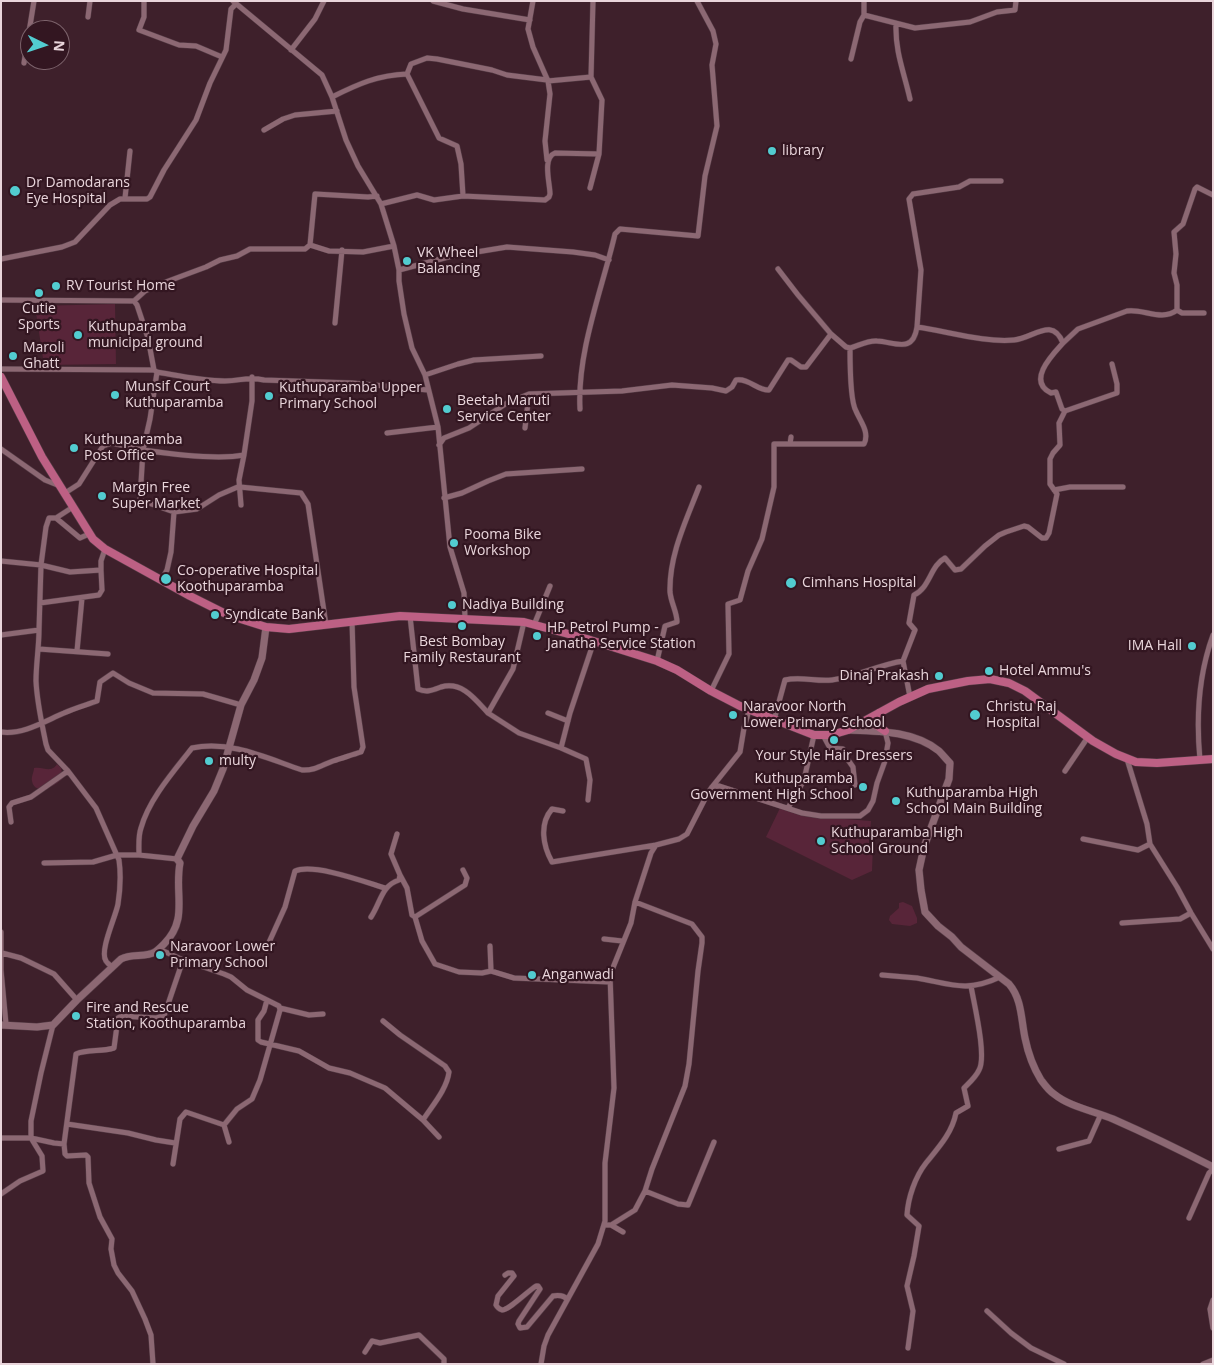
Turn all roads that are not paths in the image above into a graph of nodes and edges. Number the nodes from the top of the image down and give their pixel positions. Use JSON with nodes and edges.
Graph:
{"nodes":[{"id":1,"x":34,"y":1,"type":"edge"},
{"id":2,"x":90,"y":1,"type":"edge"},
{"id":3,"x":144,"y":1,"type":"edge"},
{"id":4,"x":324,"y":1,"type":"edge"},
{"id":5,"x":432,"y":1,"type":"edge"},
{"id":6,"x":533,"y":1,"type":"edge"},
{"id":7,"x":593,"y":1,"type":"edge"},
{"id":8,"x":698,"y":1,"type":"edge"},
{"id":9,"x":864,"y":1,"type":"edge"},
{"id":10,"x":1016,"y":1,"type":"edge"},
{"id":11,"x":234,"y":3,"type":"edge"},
{"id":12,"x":864,"y":15,"type":"junction"},
{"id":13,"x":88,"y":17,"type":"dead end"},
{"id":14,"x":31,"y":20,"type":"edge"},
{"id":15,"x":530,"y":20,"type":"junction"},
{"id":16,"x":896,"y":24,"type":"junction"},
{"id":17,"x":291,"y":50,"type":"junction"},
{"id":18,"x":222,"y":57,"type":"junction"},
{"id":19,"x":851,"y":59,"type":"dead end"},
{"id":20,"x":408,"y":74,"type":"junction"},
{"id":21,"x":590,"y":77,"type":"junction"},
{"id":22,"x":548,"y":80,"type":"junction"},
{"id":23,"x":332,"y":97,"type":"junction"},
{"id":24,"x":910,"y":99,"type":"dead end"},
{"id":25,"x":337,"y":111,"type":"junction"},
{"id":26,"x":264,"y":130,"type":"dead end"},
{"id":27,"x":130,"y":151,"type":"dead end"},
{"id":28,"x":599,"y":154,"type":"junction"},
{"id":29,"x":547,"y":161,"type":"junction"},
{"id":30,"x":1001,"y":180,"type":"dead end"},
{"id":31,"x":590,"y":188,"type":"dead end"},
{"id":32,"x":1213,"y":195,"type":"edge"},
{"id":33,"x":376,"y":196,"type":"junction"},
{"id":34,"x":463,"y":196,"type":"junction"},
{"id":35,"x":125,"y":198,"type":"junction"},
{"id":36,"x":380,"y":204,"type":"junction"},
{"id":37,"x":310,"y":245,"type":"junction"},
{"id":38,"x":394,"y":246,"type":"junction"},
{"id":39,"x":342,"y":250,"type":"junction"},
{"id":40,"x":1,"y":259,"type":"edge"},
{"id":41,"x":609,"y":260,"type":"junction"},
{"id":42,"x":778,"y":269,"type":"dead end"},
{"id":43,"x":399,"y":270,"type":"junction"},
{"id":44,"x":1,"y":300,"type":"edge"},
{"id":45,"x":134,"y":301,"type":"junction"},
{"id":46,"x":1177,"y":310,"type":"junction"},
{"id":47,"x":1204,"y":313,"type":"dead end"},
{"id":48,"x":335,"y":323,"type":"dead end"},
{"id":49,"x":917,"y":327,"type":"junction"},
{"id":50,"x":831,"y":334,"type":"junction"},
{"id":51,"x":1060,"y":334,"type":"junction"},
{"id":52,"x":1063,"y":343,"type":"junction"},
{"id":53,"x":850,"y":348,"type":"junction"},
{"id":54,"x":1058,"y":349,"type":"junction"},
{"id":55,"x":541,"y":356,"type":"dead end"},
{"id":56,"x":1112,"y":364,"type":"dead end"},
{"id":57,"x":1,"y":369,"type":"edge"},
{"id":58,"x":155,"y":371,"type":"junction"},
{"id":59,"x":425,"y":375,"type":"junction"},
{"id":60,"x":1,"y":377,"type":"edge"},
{"id":61,"x":252,"y":377,"type":"junction"},
{"id":62,"x":428,"y":390,"type":"junction"},
{"id":63,"x":579,"y":392,"type":"junction"},
{"id":64,"x":529,"y":394,"type":"junction"},
{"id":65,"x":580,"y":409,"type":"dead end"},
{"id":66,"x":1065,"y":411,"type":"junction"},
{"id":67,"x":438,"y":427,"type":"junction"},
{"id":68,"x":525,"y":428,"type":"dead end"},
{"id":69,"x":387,"y":433,"type":"dead end"},
{"id":70,"x":792,"y":437,"type":"dead end"},
{"id":71,"x":790,"y":444,"type":"junction"},
{"id":72,"x":439,"y":445,"type":"junction"},
{"id":73,"x":1,"y":450,"type":"edge"},
{"id":74,"x":143,"y":450,"type":"junction"},
{"id":75,"x":244,"y":455,"type":"junction"},
{"id":76,"x":582,"y":469,"type":"dead end"},
{"id":77,"x":240,"y":487,"type":"junction"},
{"id":78,"x":1123,"y":487,"type":"dead end"},
{"id":79,"x":699,"y":488,"type":"dead end"},
{"id":80,"x":63,"y":490,"type":"junction"},
{"id":81,"x":1054,"y":490,"type":"junction"},
{"id":82,"x":444,"y":498,"type":"junction"},
{"id":83,"x":241,"y":505,"type":"dead end"},
{"id":84,"x":73,"y":506,"type":"junction"},
{"id":85,"x":174,"y":512,"type":"junction"},
{"id":86,"x":56,"y":518,"type":"junction"},
{"id":87,"x":89,"y":534,"type":"junction"},
{"id":88,"x":105,"y":550,"type":"junction"},
{"id":89,"x":1,"y":561,"type":"edge"},
{"id":90,"x":41,"y":566,"type":"junction"},
{"id":91,"x":101,"y":570,"type":"junction"},
{"id":92,"x":161,"y":581,"type":"junction"},
{"id":93,"x":550,"y":586,"type":"dead end"},
{"id":94,"x":82,"y":598,"type":"junction"},
{"id":95,"x":40,"y":603,"type":"junction"},
{"id":96,"x":410,"y":616,"type":"junction"},
{"id":97,"x":464,"y":618,"type":"junction"},
{"id":98,"x":352,"y":621,"type":"junction"},
{"id":99,"x":524,"y":622,"type":"junction"},
{"id":100,"x":326,"y":625,"type":"junction"},
{"id":101,"x":534,"y":625,"type":"junction"},
{"id":102,"x":266,"y":628,"type":"junction"},
{"id":103,"x":39,"y":630,"type":"junction"},
{"id":104,"x":1,"y":635,"type":"edge"},
{"id":105,"x":1213,"y":635,"type":"edge"},
{"id":106,"x":594,"y":641,"type":"junction"},
{"id":107,"x":39,"y":649,"type":"junction"},
{"id":108,"x":77,"y":651,"type":"junction"},
{"id":109,"x":108,"y":654,"type":"dead end"},
{"id":110,"x":658,"y":661,"type":"junction"},
{"id":111,"x":903,"y":661,"type":"junction"},
{"id":112,"x":711,"y":691,"type":"junction"},
{"id":113,"x":910,"y":697,"type":"junction"},
{"id":114,"x":241,"y":706,"type":"junction"},
{"id":115,"x":749,"y":710,"type":"junction"},
{"id":116,"x":880,"y":712,"type":"junction"},
{"id":117,"x":488,"y":713,"type":"junction"},
{"id":118,"x":548,"y":713,"type":"dead end"},
{"id":119,"x":870,"y":717,"type":"junction"},
{"id":120,"x":774,"y":720,"type":"junction"},
{"id":121,"x":568,"y":721,"type":"junction"},
{"id":122,"x":42,"y":723,"type":"junction"},
{"id":123,"x":848,"y":730,"type":"junction"},
{"id":124,"x":874,"y":731,"type":"junction"},
{"id":125,"x":1,"y":732,"type":"edge"},
{"id":126,"x":885,"y":732,"type":"junction"},
{"id":127,"x":819,"y":735,"type":"junction"},
{"id":128,"x":1088,"y":737,"type":"junction"},
{"id":129,"x":230,"y":746,"type":"junction"},
{"id":130,"x":561,"y":748,"type":"junction"},
{"id":131,"x":1127,"y":758,"type":"junction"},
{"id":132,"x":1213,"y":759,"type":"edge"},
{"id":133,"x":1200,"y":760,"type":"junction"},
{"id":134,"x":68,"y":771,"type":"junction"},
{"id":135,"x":1064,"y":771,"type":"dead end"},
{"id":136,"x":855,"y":785,"type":"dead end"},
{"id":137,"x":712,"y":788,"type":"junction"},
{"id":138,"x":588,"y":800,"type":"dead end"},
{"id":139,"x":788,"y":808,"type":"junction"},
{"id":140,"x":563,"y":812,"type":"dead end"},
{"id":141,"x":11,"y":822,"type":"dead end"},
{"id":142,"x":397,"y":834,"type":"dead end"},
{"id":143,"x":1083,"y":839,"type":"dead end"},
{"id":144,"x":1150,"y":844,"type":"junction"},
{"id":145,"x":656,"y":845,"type":"junction"},
{"id":146,"x":116,"y":855,"type":"junction"},
{"id":147,"x":139,"y":855,"type":"junction"},
{"id":148,"x":177,"y":858,"type":"junction"},
{"id":149,"x":44,"y":863,"type":"dead end"},
{"id":150,"x":463,"y":870,"type":"dead end"},
{"id":151,"x":400,"y":876,"type":"junction"},
{"id":152,"x":385,"y":888,"type":"junction"},
{"id":153,"x":634,"y":902,"type":"junction"},
{"id":154,"x":1191,"y":913,"type":"junction"},
{"id":155,"x":415,"y":916,"type":"junction"},
{"id":156,"x":371,"y":917,"type":"dead end"},
{"id":157,"x":1122,"y":923,"type":"dead end"},
{"id":158,"x":1,"y":932,"type":"edge"},
{"id":159,"x":604,"y":938,"type":"dead end"},
{"id":160,"x":622,"y":941,"type":"junction"},
{"id":161,"x":490,"y":946,"type":"dead end"},
{"id":162,"x":159,"y":949,"type":"junction"},
{"id":163,"x":266,"y":949,"type":"dead end"},
{"id":164,"x":1213,"y":949,"type":"edge"},
{"id":165,"x":2,"y":953,"type":"edge"},
{"id":166,"x":183,"y":960,"type":"junction"},
{"id":167,"x":112,"y":967,"type":"junction"},
{"id":168,"x":491,"y":971,"type":"junction"},
{"id":169,"x":882,"y":975,"type":"dead end"},
{"id":170,"x":1000,"y":977,"type":"junction"},
{"id":171,"x":610,"y":982,"type":"junction"},
{"id":172,"x":971,"y":986,"type":"junction"},
{"id":173,"x":77,"y":1000,"type":"junction"},
{"id":174,"x":267,"y":1000,"type":"junction"},
{"id":175,"x":280,"y":1008,"type":"junction"},
{"id":176,"x":323,"y":1014,"type":"dead end"},
{"id":177,"x":383,"y":1021,"type":"dead end"},
{"id":178,"x":4,"y":1024,"type":"edge"},
{"id":179,"x":54,"y":1025,"type":"junction"},
{"id":180,"x":270,"y":1044,"type":"junction"},
{"id":181,"x":1100,"y":1114,"type":"junction"},
{"id":182,"x":423,"y":1120,"type":"junction"},
{"id":183,"x":67,"y":1124,"type":"junction"},
{"id":184,"x":224,"y":1125,"type":"junction"},
{"id":185,"x":439,"y":1137,"type":"dead end"},
{"id":186,"x":1,"y":1138,"type":"edge"},
{"id":187,"x":31,"y":1138,"type":"junction"},
{"id":188,"x":229,"y":1142,"type":"dead end"},
{"id":189,"x":714,"y":1142,"type":"dead end"},
{"id":190,"x":175,"y":1143,"type":"junction"},
{"id":191,"x":64,"y":1144,"type":"junction"},
{"id":192,"x":1059,"y":1149,"type":"dead end"},
{"id":193,"x":173,"y":1164,"type":"dead end"},
{"id":194,"x":1213,"y":1168,"type":"edge"},
{"id":195,"x":646,"y":1191,"type":"junction"},
{"id":196,"x":1,"y":1194,"type":"edge"},
{"id":197,"x":1189,"y":1218,"type":"dead end"},
{"id":198,"x":604,"y":1225,"type":"junction"},
{"id":199,"x":611,"y":1225,"type":"junction"},
{"id":200,"x":623,"y":1232,"type":"dead end"},
{"id":201,"x":505,"y":1274,"type":"dead end"},
{"id":202,"x":568,"y":1300,"type":"junction"},
{"id":203,"x":1213,"y":1300,"type":"edge"},
{"id":204,"x":987,"y":1311,"type":"dead end"},
{"id":205,"x":1213,"y":1328,"type":"edge"},
{"id":206,"x":908,"y":1348,"type":"dead end"},
{"id":207,"x":365,"y":1352,"type":"dead end"},
{"id":208,"x":1213,"y":1360,"type":"edge"},
{"id":209,"x":153,"y":1364,"type":"edge"},
{"id":210,"x":444,"y":1364,"type":"edge"},
{"id":211,"x":541,"y":1364,"type":"edge"},
{"id":212,"x":1064,"y":1364,"type":"edge"},
{"id":213,"x":1202,"y":1364,"type":"edge"}],
"edges":[{"from":1,"to":14,"type":"street"},
{"from":2,"to":13,"type":"street"},
{"from":3,"to":18,"type":"street"},
{"from":4,"to":17,"type":"street"},
{"from":5,"to":15,"type":"street"},
{"from":6,"to":15,"type":"street"},
{"from":7,"to":21,"type":"street"},
{"from":8,"to":41,"type":"street"},
{"from":9,"to":12,"type":"street"},
{"from":10,"to":16,"type":"street"},
{"from":11,"to":17,"type":"street"},
{"from":11,"to":18,"type":"street"},
{"from":12,"to":16,"type":"street"},
{"from":12,"to":19,"type":"street"},
{"from":15,"to":22,"type":"street"},
{"from":16,"to":24,"type":"street"},
{"from":17,"to":23,"type":"street"},
{"from":18,"to":35,"type":"street"},
{"from":20,"to":22,"type":"street"},
{"from":20,"to":23,"type":"street"},
{"from":20,"to":34,"type":"street"},
{"from":21,"to":22,"type":"street"},
{"from":21,"to":28,"type":"street"},
{"from":22,"to":29,"type":"street"},
{"from":23,"to":25,"type":"street"},
{"from":25,"to":26,"type":"street"},
{"from":25,"to":33,"type":"street"},
{"from":27,"to":35,"type":"street"},
{"from":28,"to":29,"type":"street"},
{"from":28,"to":31,"type":"street"},
{"from":29,"to":34,"type":"street"},
{"from":30,"to":49,"type":"street"},
{"from":32,"to":46,"type":"street"},
{"from":33,"to":36,"type":"street"},
{"from":33,"to":37,"type":"street"},
{"from":34,"to":36,"type":"street"},
{"from":35,"to":40,"type":"street"},
{"from":36,"to":38,"type":"street"},
{"from":37,"to":39,"type":"street"},
{"from":37,"to":45,"type":"street"},
{"from":38,"to":39,"type":"street"},
{"from":38,"to":43,"type":"street"},
{"from":39,"to":48,"type":"street"},
{"from":41,"to":43,"type":"street"},
{"from":41,"to":63,"type":"street"},
{"from":42,"to":50,"type":"street"},
{"from":43,"to":59,"type":"street"},
{"from":44,"to":45,"type":"street"},
{"from":45,"to":58,"type":"street"},
{"from":46,"to":47,"type":"street"},
{"from":46,"to":52,"type":"street"},
{"from":49,"to":51,"type":"street"},
{"from":49,"to":53,"type":"street"},
{"from":50,"to":53,"type":"street"},
{"from":50,"to":63,"type":"street"},
{"from":51,"to":52,"type":"street"},
{"from":51,"to":54,"type":"street"},
{"from":52,"to":54,"type":"street"},
{"from":53,"to":71,"type":"street"},
{"from":54,"to":66,"type":"street"},
{"from":55,"to":59,"type":"street"},
{"from":56,"to":66,"type":"street"},
{"from":57,"to":58,"type":"street"},
{"from":58,"to":61,"type":"street"},
{"from":58,"to":74,"type":"street"},
{"from":59,"to":62,"type":"street"},
{"from":60,"to":80,"type":"main road"},
{"from":61,"to":62,"type":"street"},
{"from":61,"to":75,"type":"street"},
{"from":62,"to":67,"type":"street"},
{"from":63,"to":64,"type":"street"},
{"from":63,"to":65,"type":"street"},
{"from":64,"to":68,"type":"street"},
{"from":64,"to":72,"type":"street"},
{"from":66,"to":81,"type":"street"},
{"from":67,"to":69,"type":"street"},
{"from":67,"to":72,"type":"street"},
{"from":70,"to":71,"type":"street"},
{"from":71,"to":112,"type":"street"},
{"from":72,"to":82,"type":"street"},
{"from":73,"to":80,"type":"street"},
{"from":74,"to":75,"type":"street"},
{"from":74,"to":80,"type":"street"},
{"from":74,"to":85,"type":"street"},
{"from":75,"to":77,"type":"street"},
{"from":76,"to":82,"type":"street"},
{"from":77,"to":83,"type":"street"},
{"from":77,"to":85,"type":"street"},
{"from":77,"to":100,"type":"street"},
{"from":78,"to":81,"type":"street"},
{"from":79,"to":110,"type":"street"},
{"from":80,"to":84,"type":"main road"},
{"from":81,"to":111,"type":"street"},
{"from":82,"to":97,"type":"street"},
{"from":84,"to":86,"type":"street"},
{"from":84,"to":87,"type":"main road"},
{"from":85,"to":92,"type":"street"},
{"from":86,"to":87,"type":"street"},
{"from":86,"to":90,"type":"street"},
{"from":87,"to":88,"type":"main road"},
{"from":88,"to":91,"type":"street"},
{"from":88,"to":92,"type":"main road"},
{"from":89,"to":90,"type":"street"},
{"from":90,"to":91,"type":"street"},
{"from":90,"to":95,"type":"street"},
{"from":91,"to":94,"type":"street"},
{"from":92,"to":102,"type":"main road"},
{"from":93,"to":101,"type":"street"},
{"from":94,"to":95,"type":"street"},
{"from":94,"to":108,"type":"street"},
{"from":95,"to":103,"type":"street"},
{"from":96,"to":97,"type":"main road"},
{"from":96,"to":98,"type":"main road"},
{"from":96,"to":117,"type":"street"},
{"from":97,"to":99,"type":"main road"},
{"from":98,"to":100,"type":"main road"},
{"from":98,"to":129,"type":"street"},
{"from":99,"to":101,"type":"main road"},
{"from":99,"to":117,"type":"street"},
{"from":100,"to":102,"type":"main road"},
{"from":101,"to":106,"type":"main road"},
{"from":102,"to":114,"type":"main road"},
{"from":103,"to":104,"type":"street"},
{"from":103,"to":107,"type":"street"},
{"from":105,"to":133,"type":"street"},
{"from":106,"to":110,"type":"main road"},
{"from":106,"to":121,"type":"street"},
{"from":107,"to":108,"type":"street"},
{"from":107,"to":122,"type":"street"},
{"from":108,"to":109,"type":"street"},
{"from":110,"to":112,"type":"main road"},
{"from":111,"to":113,"type":"street"},
{"from":111,"to":120,"type":"street"},
{"from":112,"to":115,"type":"main road"},
{"from":113,"to":116,"type":"main road"},
{"from":113,"to":128,"type":"main road"},
{"from":114,"to":122,"type":"street"},
{"from":114,"to":129,"type":"main road"},
{"from":115,"to":120,"type":"main road"},
{"from":115,"to":137,"type":"street"},
{"from":116,"to":119,"type":"main road"},
{"from":116,"to":126,"type":"main road"},
{"from":117,"to":130,"type":"street"},
{"from":118,"to":121,"type":"street"},
{"from":119,"to":123,"type":"main road"},
{"from":119,"to":124,"type":"main road"},
{"from":120,"to":127,"type":"main road"},
{"from":121,"to":130,"type":"street"},
{"from":122,"to":125,"type":"street"},
{"from":122,"to":134,"type":"street"},
{"from":123,"to":124,"type":"main road"},
{"from":123,"to":127,"type":"main road"},
{"from":124,"to":126,"type":"main road"},
{"from":126,"to":139,"type":"street"},
{"from":126,"to":170,"type":"main road"},
{"from":127,"to":136,"type":"street"},
{"from":127,"to":139,"type":"street"},
{"from":128,"to":131,"type":"main road"},
{"from":128,"to":135,"type":"street"},
{"from":129,"to":147,"type":"street"},
{"from":129,"to":148,"type":"main road"},
{"from":130,"to":138,"type":"street"},
{"from":131,"to":133,"type":"main road"},
{"from":131,"to":144,"type":"street"},
{"from":132,"to":133,"type":"main road"},
{"from":134,"to":141,"type":"street"},
{"from":134,"to":146,"type":"street"},
{"from":137,"to":139,"type":"street"},
{"from":137,"to":145,"type":"street"},
{"from":140,"to":145,"type":"street"},
{"from":142,"to":151,"type":"street"},
{"from":143,"to":144,"type":"street"},
{"from":144,"to":154,"type":"street"},
{"from":145,"to":153,"type":"street"},
{"from":146,"to":147,"type":"street"},
{"from":146,"to":149,"type":"street"},
{"from":146,"to":167,"type":"street"},
{"from":147,"to":148,"type":"street"},
{"from":148,"to":162,"type":"main road"},
{"from":150,"to":155,"type":"street"},
{"from":151,"to":152,"type":"street"},
{"from":151,"to":155,"type":"street"},
{"from":152,"to":156,"type":"street"},
{"from":152,"to":163,"type":"street"},
{"from":153,"to":160,"type":"street"},
{"from":153,"to":195,"type":"street"},
{"from":154,"to":157,"type":"street"},
{"from":154,"to":164,"type":"street"},
{"from":155,"to":168,"type":"street"},
{"from":158,"to":165,"type":"street"},
{"from":159,"to":160,"type":"street"},
{"from":160,"to":171,"type":"street"},
{"from":161,"to":168,"type":"street"},
{"from":162,"to":166,"type":"street"},
{"from":162,"to":167,"type":"main road"},
{"from":165,"to":173,"type":"street"},
{"from":165,"to":178,"type":"street"},
{"from":166,"to":174,"type":"street"},
{"from":166,"to":183,"type":"street"},
{"from":167,"to":173,"type":"main road"},
{"from":168,"to":171,"type":"street"},
{"from":169,"to":172,"type":"street"},
{"from":170,"to":172,"type":"street"},
{"from":170,"to":181,"type":"main road"},
{"from":171,"to":198,"type":"street"},
{"from":172,"to":206,"type":"street"},
{"from":173,"to":179,"type":"main road"},
{"from":174,"to":175,"type":"street"},
{"from":174,"to":180,"type":"street"},
{"from":175,"to":176,"type":"street"},
{"from":175,"to":180,"type":"street"},
{"from":177,"to":182,"type":"street"},
{"from":178,"to":179,"type":"main road"},
{"from":179,"to":187,"type":"street"},
{"from":180,"to":182,"type":"street"},
{"from":180,"to":184,"type":"street"},
{"from":181,"to":192,"type":"street"},
{"from":181,"to":194,"type":"main road"},
{"from":182,"to":185,"type":"street"},
{"from":183,"to":190,"type":"street"},
{"from":183,"to":191,"type":"street"},
{"from":184,"to":188,"type":"street"},
{"from":184,"to":190,"type":"street"},
{"from":186,"to":187,"type":"street"},
{"from":187,"to":191,"type":"street"},
{"from":187,"to":196,"type":"street"},
{"from":189,"to":195,"type":"street"},
{"from":190,"to":193,"type":"street"},
{"from":191,"to":209,"type":"street"},
{"from":194,"to":197,"type":"street"},
{"from":195,"to":199,"type":"street"},
{"from":198,"to":199,"type":"street"},
{"from":198,"to":202,"type":"street"},
{"from":199,"to":200,"type":"street"},
{"from":201,"to":202,"type":"street"},
{"from":202,"to":211,"type":"street"},
{"from":203,"to":205,"type":"street"},
{"from":204,"to":212,"type":"street"},
{"from":207,"to":210,"type":"street"},
{"from":208,"to":213,"type":"street"}]}
